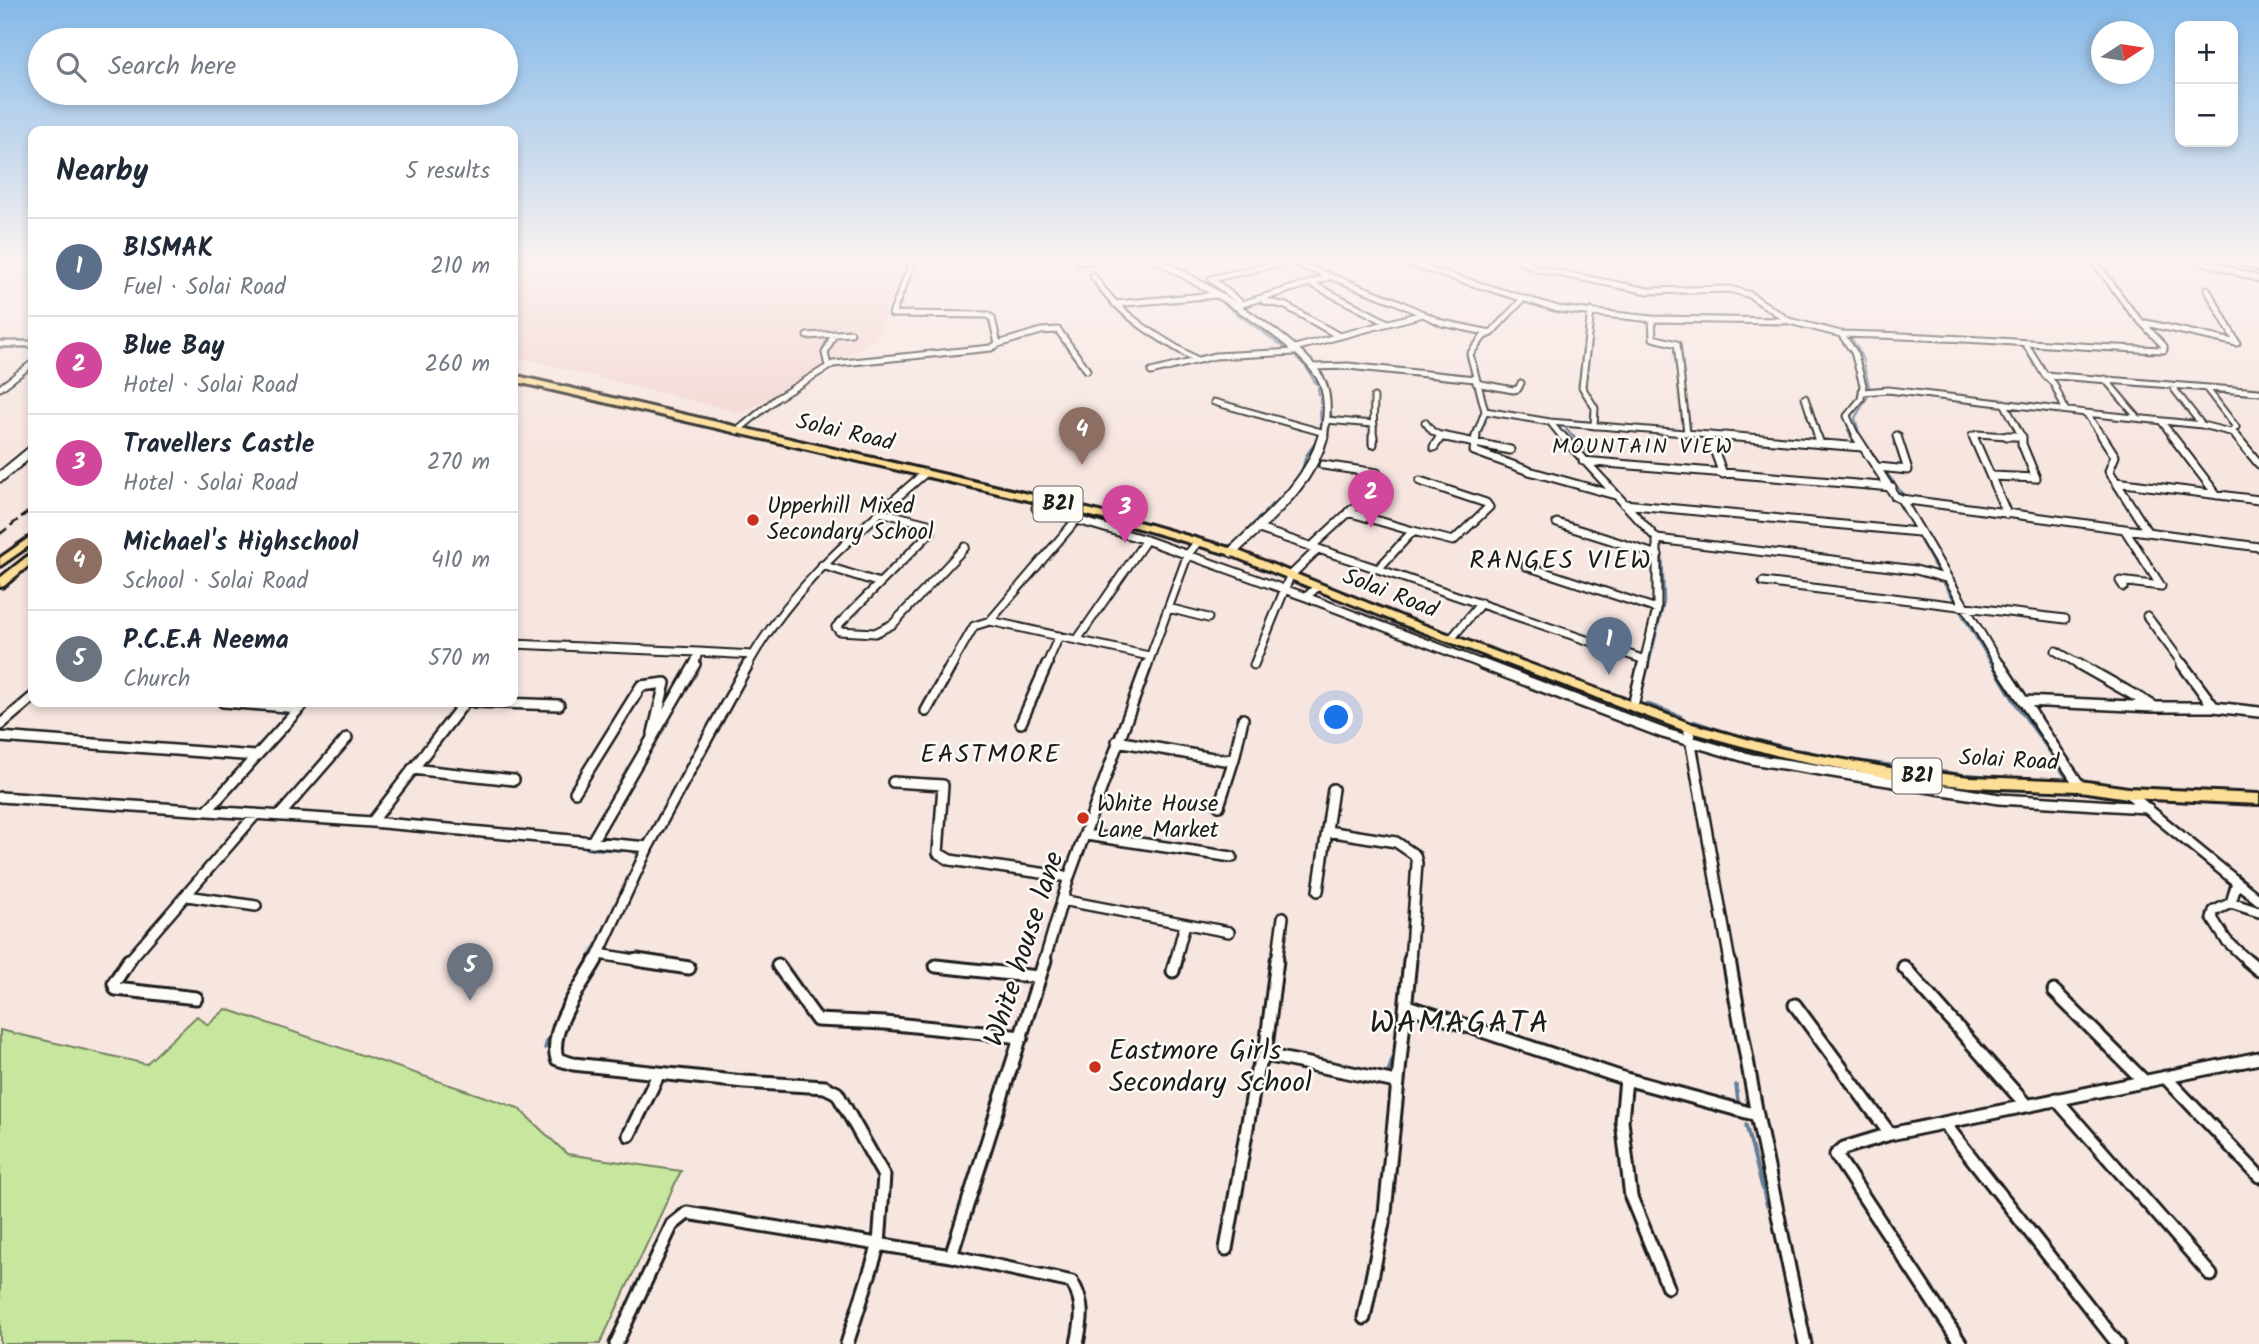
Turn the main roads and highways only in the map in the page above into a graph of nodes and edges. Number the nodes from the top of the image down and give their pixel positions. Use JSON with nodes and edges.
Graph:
{"nodes":[{"id":1,"x":518,"y":379,"type":"edge"},
{"id":2,"x":28,"y":542,"type":"edge"},
{"id":3,"x":28,"y":548,"type":"edge"},
{"id":4,"x":28,"y":561,"type":"edge"},
{"id":5,"x":0,"y":564,"type":"edge"},
{"id":6,"x":0,"y":570,"type":"edge"},
{"id":7,"x":28,"y":570,"type":"edge"},
{"id":8,"x":0,"y":584,"type":"edge"},
{"id":9,"x":0,"y":592,"type":"edge"},
{"id":10,"x":2259,"y":799,"type":"edge"}],
"edges":[{"from":1,"to":10,"type":"highway","name":"Solai Road","number":"B21"},
{"from":2,"to":5,"type":"highway"},
{"from":3,"to":6,"type":"highway"},
{"from":4,"to":8,"type":"highway"},
{"from":7,"to":9,"type":"highway"}]}
